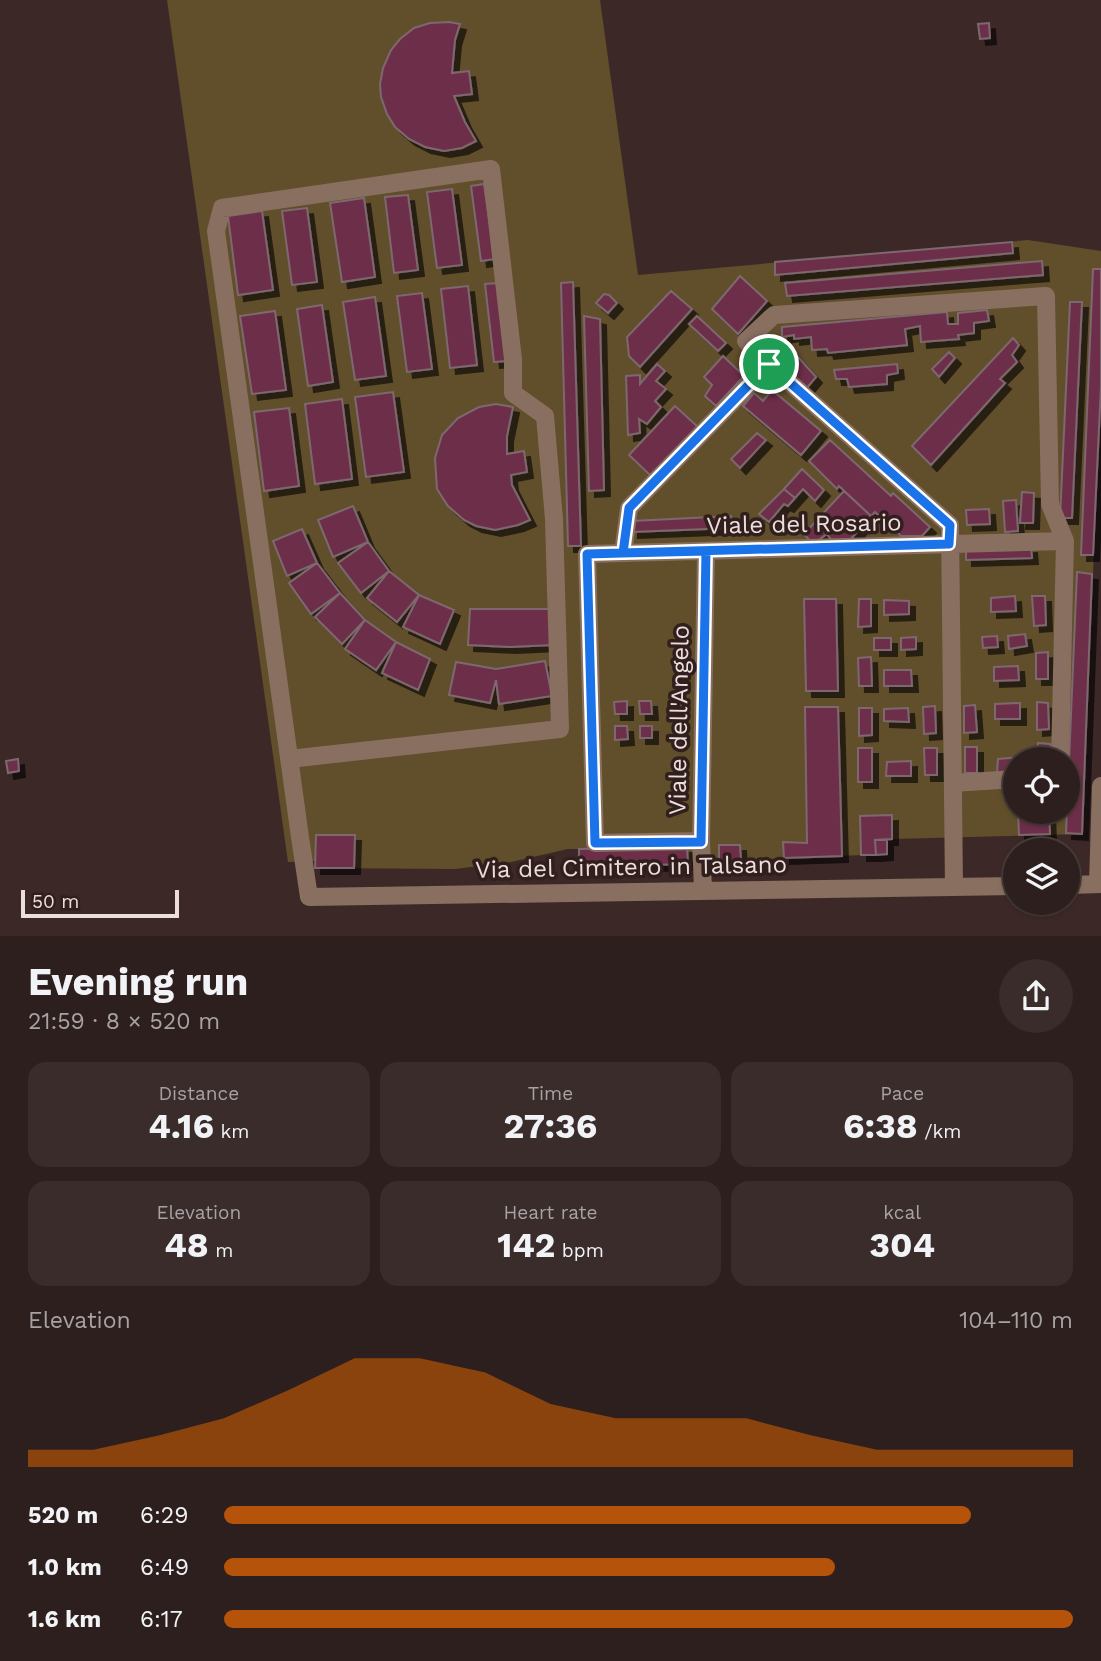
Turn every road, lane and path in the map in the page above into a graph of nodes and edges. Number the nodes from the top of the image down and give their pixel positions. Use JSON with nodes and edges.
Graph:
{"nodes":[{"id":1,"x":769,"y":364,"type":"junction"},
{"id":2,"x":1065,"y":541,"type":"junction"},
{"id":3,"x":949,"y":544,"type":"junction"},
{"id":4,"x":706,"y":551,"type":"junction"},
{"id":5,"x":623,"y":553,"type":"junction"},
{"id":6,"x":1060,"y":747,"type":"edge"},
{"id":7,"x":289,"y":759,"type":"junction"},
{"id":8,"x":1003,"y":780,"type":"edge"},
{"id":9,"x":953,"y":783,"type":"junction"},
{"id":10,"x":1101,"y":786,"type":"edge"},
{"id":11,"x":701,"y":842,"type":"junction"},
{"id":12,"x":1099,"y":884,"type":"edge"},
{"id":13,"x":1080,"y":885,"type":"edge"},
{"id":14,"x":1003,"y":886,"type":"edge"},
{"id":15,"x":954,"y":887,"type":"junction"},
{"id":16,"x":703,"y":889,"type":"junction"}],
"edges":[{"from":1,"to":2,"type":"street"},
{"from":1,"to":3,"type":"street"},
{"from":1,"to":5,"type":"street"},
{"from":2,"to":3,"type":"street","name":"Viale del Rosario"},
{"from":2,"to":6,"type":"street"},
{"from":3,"to":4,"type":"street","name":"Viale del Rosario"},
{"from":3,"to":9,"type":"street"},
{"from":4,"to":5,"type":"street","name":"Viale del Rosario"},
{"from":4,"to":11,"type":"street","name":"Viale dell'Angelo"},
{"from":5,"to":11,"type":"street","name":"Viale del Rosario"},
{"from":7,"to":7,"type":"street"},
{"from":7,"to":16,"type":"street","name":"Via del Cimitero in Talsano"},
{"from":8,"to":9,"type":"street"},
{"from":9,"to":15,"type":"street"},
{"from":10,"to":12,"type":"street"},
{"from":11,"to":16,"type":"street","name":"Viale dell'Angelo"},
{"from":12,"to":13,"type":"street"},
{"from":14,"to":15,"type":"street","name":"Via del Cimitero in Talsano"},
{"from":15,"to":16,"type":"street","name":"Via del Cimitero in Talsano"}]}
